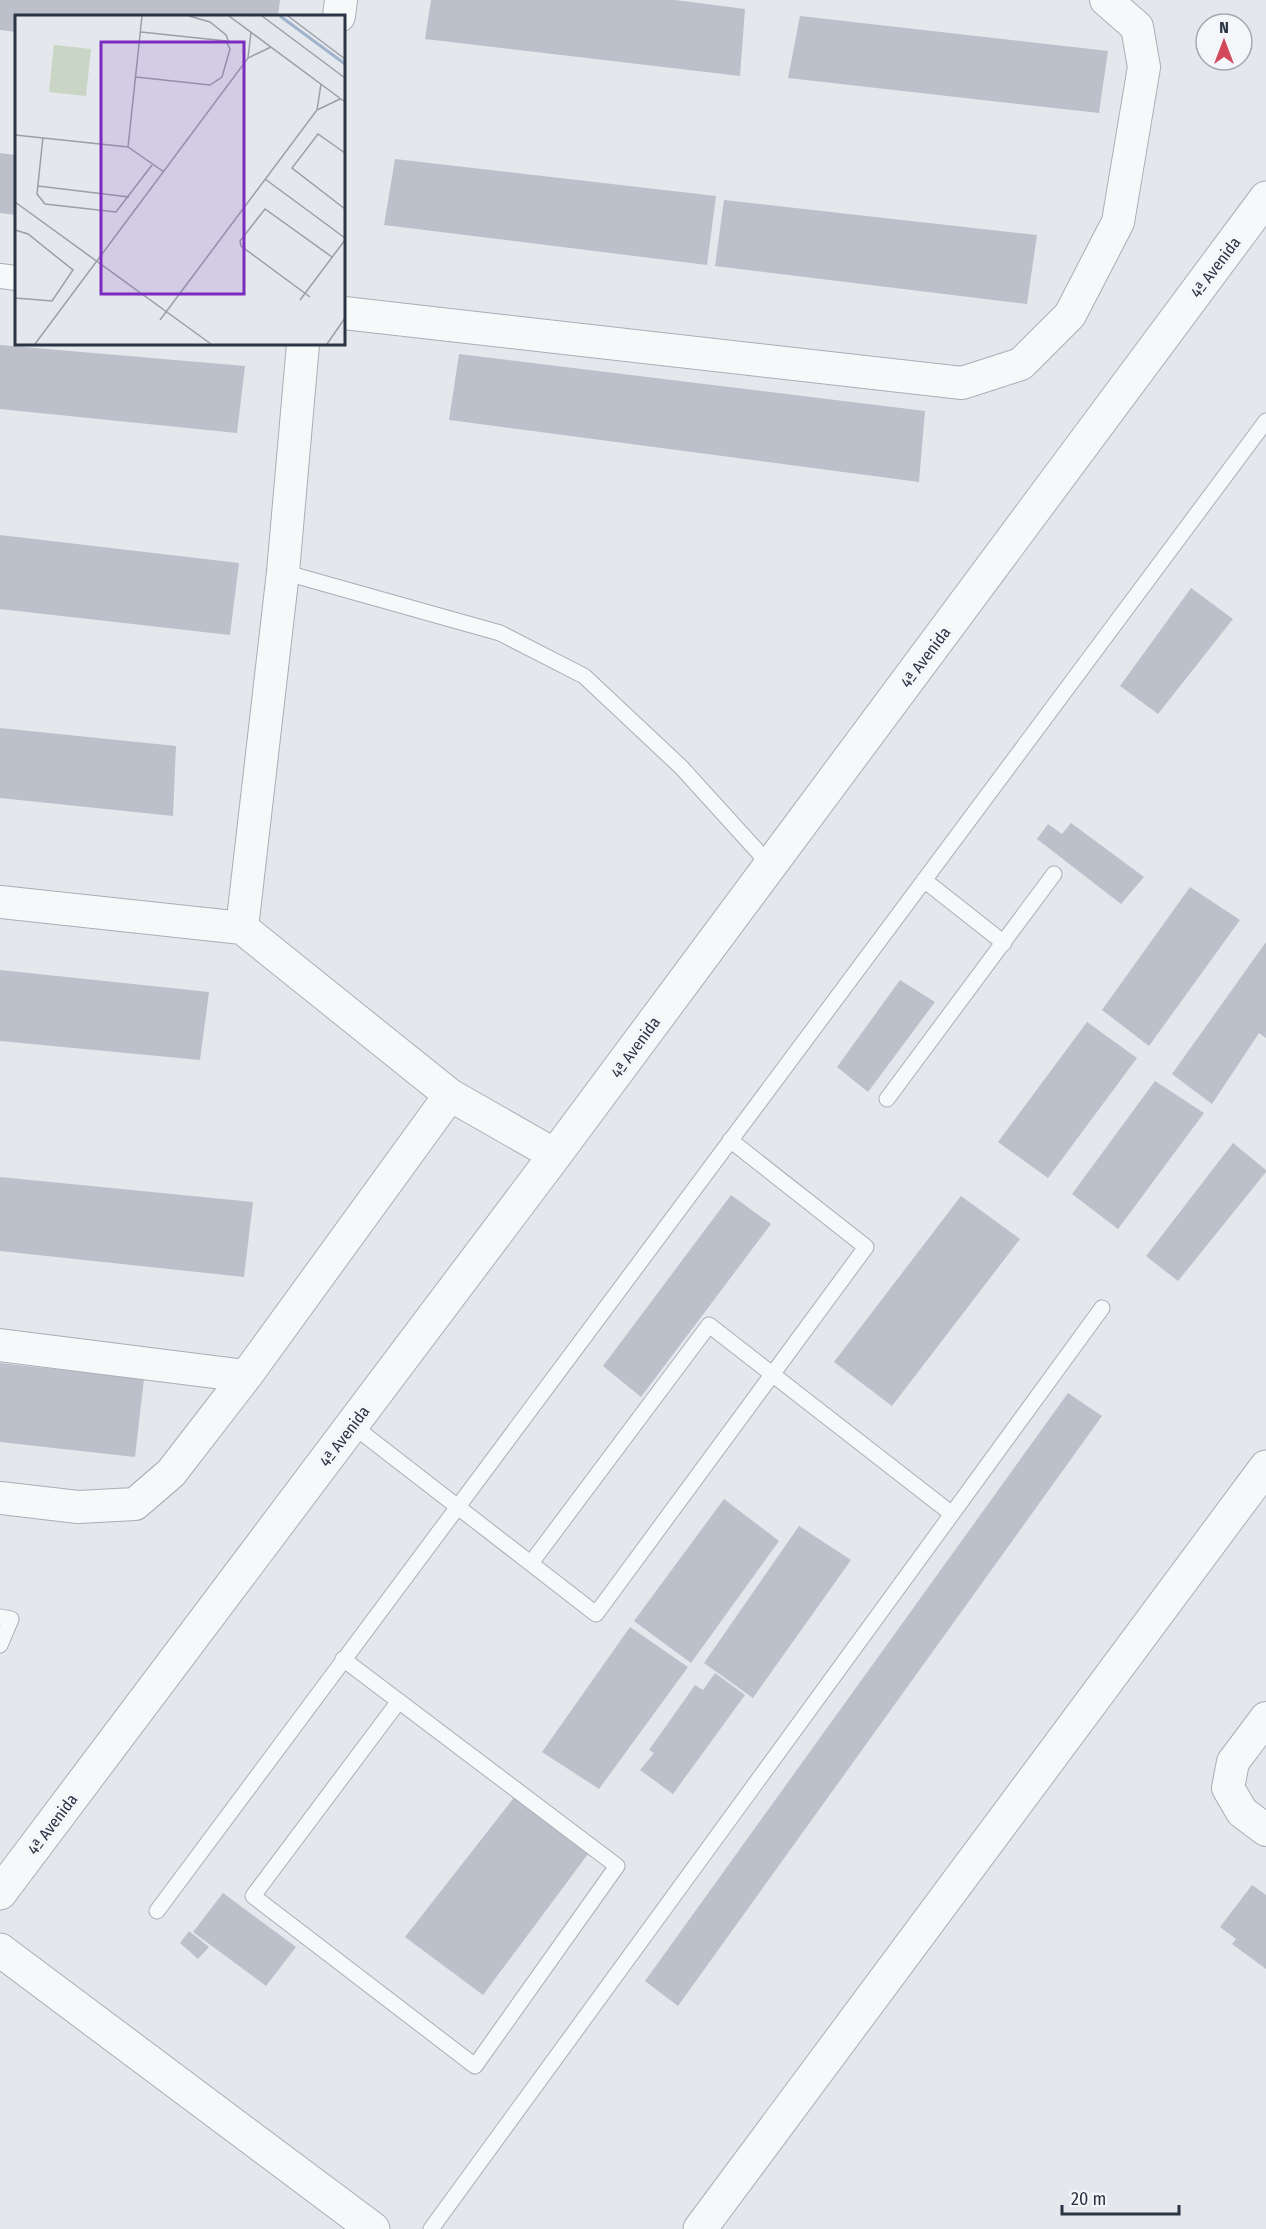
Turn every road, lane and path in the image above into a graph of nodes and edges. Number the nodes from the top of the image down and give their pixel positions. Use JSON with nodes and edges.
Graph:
{"nodes":[{"id":1,"x":340,"y":0,"type":"edge"},
{"id":2,"x":1106,"y":0,"type":"edge"},
{"id":3,"x":1132,"y":13,"type":"edge"},
{"id":4,"x":339,"y":15,"type":"edge"},
{"id":5,"x":1266,"y":198,"type":"edge"},
{"id":6,"x":0,"y":276,"type":"edge"},
{"id":7,"x":15,"y":278,"type":"edge"},
{"id":8,"x":345,"y":313,"type":"edge"},
{"id":9,"x":303,"y":345,"type":"edge"},
{"id":10,"x":1266,"y":421,"type":"edge"},
{"id":11,"x":283,"y":572,"type":"junction"},
{"id":12,"x":770,"y":865,"type":"junction"},
{"id":13,"x":1054,"y":874,"type":"dead end"},
{"id":14,"x":924,"y":880,"type":"junction"},
{"id":15,"x":0,"y":902,"type":"edge"},
{"id":16,"x":242,"y":928,"type":"junction"},
{"id":17,"x":1004,"y":943,"type":"junction"},
{"id":18,"x":450,"y":1095,"type":"junction"},
{"id":19,"x":887,"y":1099,"type":"dead end"},
{"id":20,"x":730,"y":1140,"type":"junction"},
{"id":21,"x":555,"y":1155,"type":"junction"},
{"id":22,"x":1102,"y":1308,"type":"dead end"},
{"id":23,"x":0,"y":1345,"type":"edge"},
{"id":24,"x":772,"y":1375,"type":"junction"},
{"id":25,"x":246,"y":1376,"type":"junction"},
{"id":26,"x":352,"y":1425,"type":"junction"},
{"id":27,"x":1266,"y":1467,"type":"edge"},
{"id":28,"x":0,"y":1498,"type":"edge"},
{"id":29,"x":458,"y":1506,"type":"junction"},
{"id":30,"x":952,"y":1514,"type":"junction"},
{"id":31,"x":531,"y":1563,"type":"junction"},
{"id":32,"x":0,"y":1617,"type":"edge"},
{"id":33,"x":0,"y":1645,"type":"edge"},
{"id":34,"x":343,"y":1659,"type":"junction"},
{"id":35,"x":399,"y":1701,"type":"junction"},
{"id":36,"x":1266,"y":1718,"type":"edge"},
{"id":37,"x":1266,"y":1830,"type":"edge"},
{"id":38,"x":0,"y":1893,"type":"edge"},
{"id":39,"x":157,"y":1911,"type":"dead end"},
{"id":40,"x":0,"y":1950,"type":"edge"},
{"id":41,"x":373,"y":2229,"type":"edge"},
{"id":42,"x":432,"y":2229,"type":"edge"},
{"id":43,"x":700,"y":2229,"type":"edge"}],
"edges":[{"from":1,"to":4,"type":"street"},
{"from":2,"to":3,"type":"street"},
{"from":3,"to":8,"type":"street"},
{"from":5,"to":12,"type":"street","name":"4ª Avenida"},
{"from":6,"to":7,"type":"street"},
{"from":9,"to":11,"type":"street"},
{"from":10,"to":14,"type":"lane"},
{"from":11,"to":12,"type":"lane"},
{"from":11,"to":16,"type":"street"},
{"from":12,"to":21,"type":"street","name":"4ª Avenida"},
{"from":13,"to":17,"type":"lane"},
{"from":14,"to":17,"type":"lane"},
{"from":14,"to":20,"type":"lane"},
{"from":15,"to":16,"type":"street"},
{"from":16,"to":18,"type":"street"},
{"from":17,"to":19,"type":"lane"},
{"from":18,"to":21,"type":"street"},
{"from":18,"to":25,"type":"street"},
{"from":20,"to":24,"type":"lane"},
{"from":20,"to":29,"type":"lane"},
{"from":21,"to":26,"type":"street","name":"4ª Avenida"},
{"from":22,"to":30,"type":"lane"},
{"from":23,"to":25,"type":"street"},
{"from":24,"to":30,"type":"lane"},
{"from":24,"to":31,"type":"lane"},
{"from":24,"to":31,"type":"lane"},
{"from":25,"to":28,"type":"street"},
{"from":26,"to":29,"type":"lane"},
{"from":26,"to":38,"type":"street","name":"4ª Avenida"},
{"from":27,"to":43,"type":"street"},
{"from":29,"to":31,"type":"lane"},
{"from":29,"to":34,"type":"lane"},
{"from":30,"to":42,"type":"lane"},
{"from":32,"to":33,"type":"lane"},
{"from":34,"to":35,"type":"lane"},
{"from":34,"to":39,"type":"lane"},
{"from":35,"to":35,"type":"lane"},
{"from":36,"to":37,"type":"street"},
{"from":40,"to":41,"type":"street"}]}
